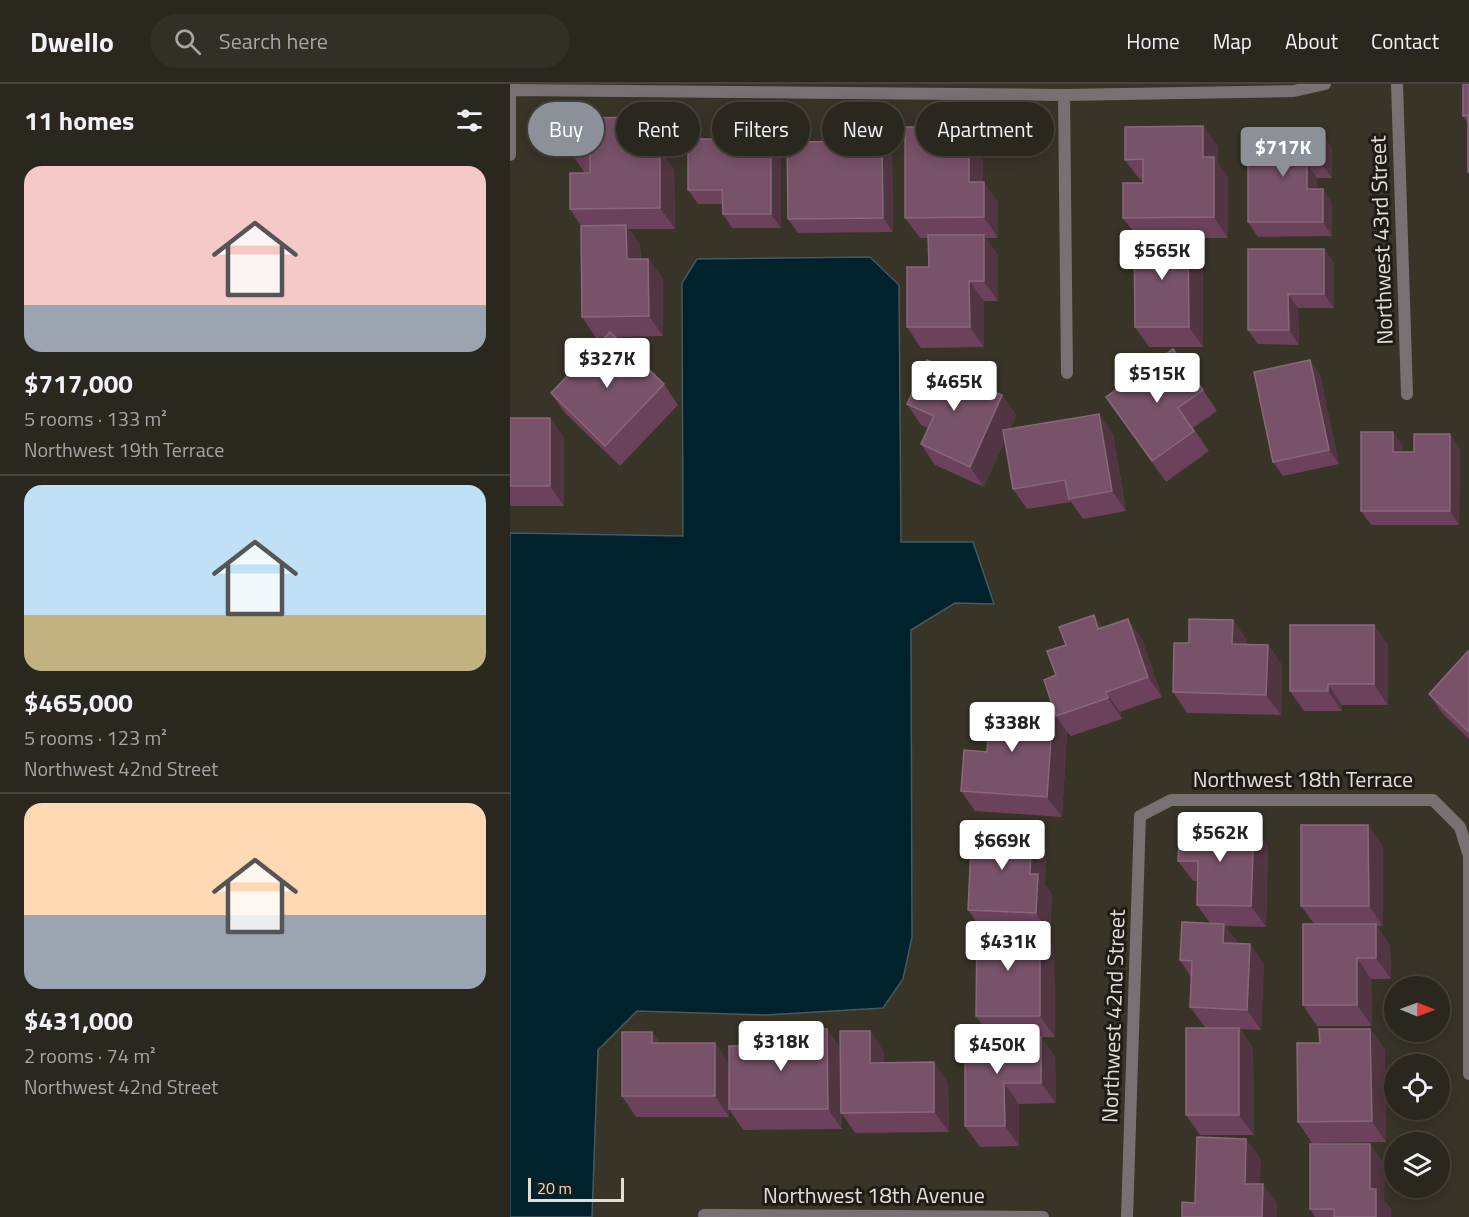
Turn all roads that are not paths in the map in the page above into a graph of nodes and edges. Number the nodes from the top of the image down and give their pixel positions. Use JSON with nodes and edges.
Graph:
{"nodes":[{"id":1,"x":1324,"y":84,"type":"edge"},
{"id":2,"x":1397,"y":84,"type":"edge"},
{"id":3,"x":510,"y":90,"type":"edge"},
{"id":4,"x":1064,"y":95,"type":"junction"},
{"id":5,"x":510,"y":155,"type":"edge"},
{"id":6,"x":1067,"y":373,"type":"dead end"},
{"id":7,"x":1407,"y":394,"type":"dead end"},
{"id":8,"x":1140,"y":816,"type":"joint"},
{"id":9,"x":1469,"y":1074,"type":"edge"},
{"id":10,"x":704,"y":1215,"type":"dead end"},
{"id":11,"x":1043,"y":1217,"type":"edge"},
{"id":12,"x":1127,"y":1217,"type":"edge"}],
"edges":[{"from":1,"to":4,"type":"street"},
{"from":2,"to":7,"type":"street","name":"Northwest 43rd Street"},
{"from":3,"to":4,"type":"street"},
{"from":3,"to":5,"type":"street"},
{"from":4,"to":6,"type":"street"},
{"from":8,"to":9,"type":"street","name":"Northwest 18th Terrace"},
{"from":8,"to":12,"type":"street","name":"Northwest 42nd Street"},
{"from":10,"to":11,"type":"street","name":"Northwest 18th Avenue"}]}
